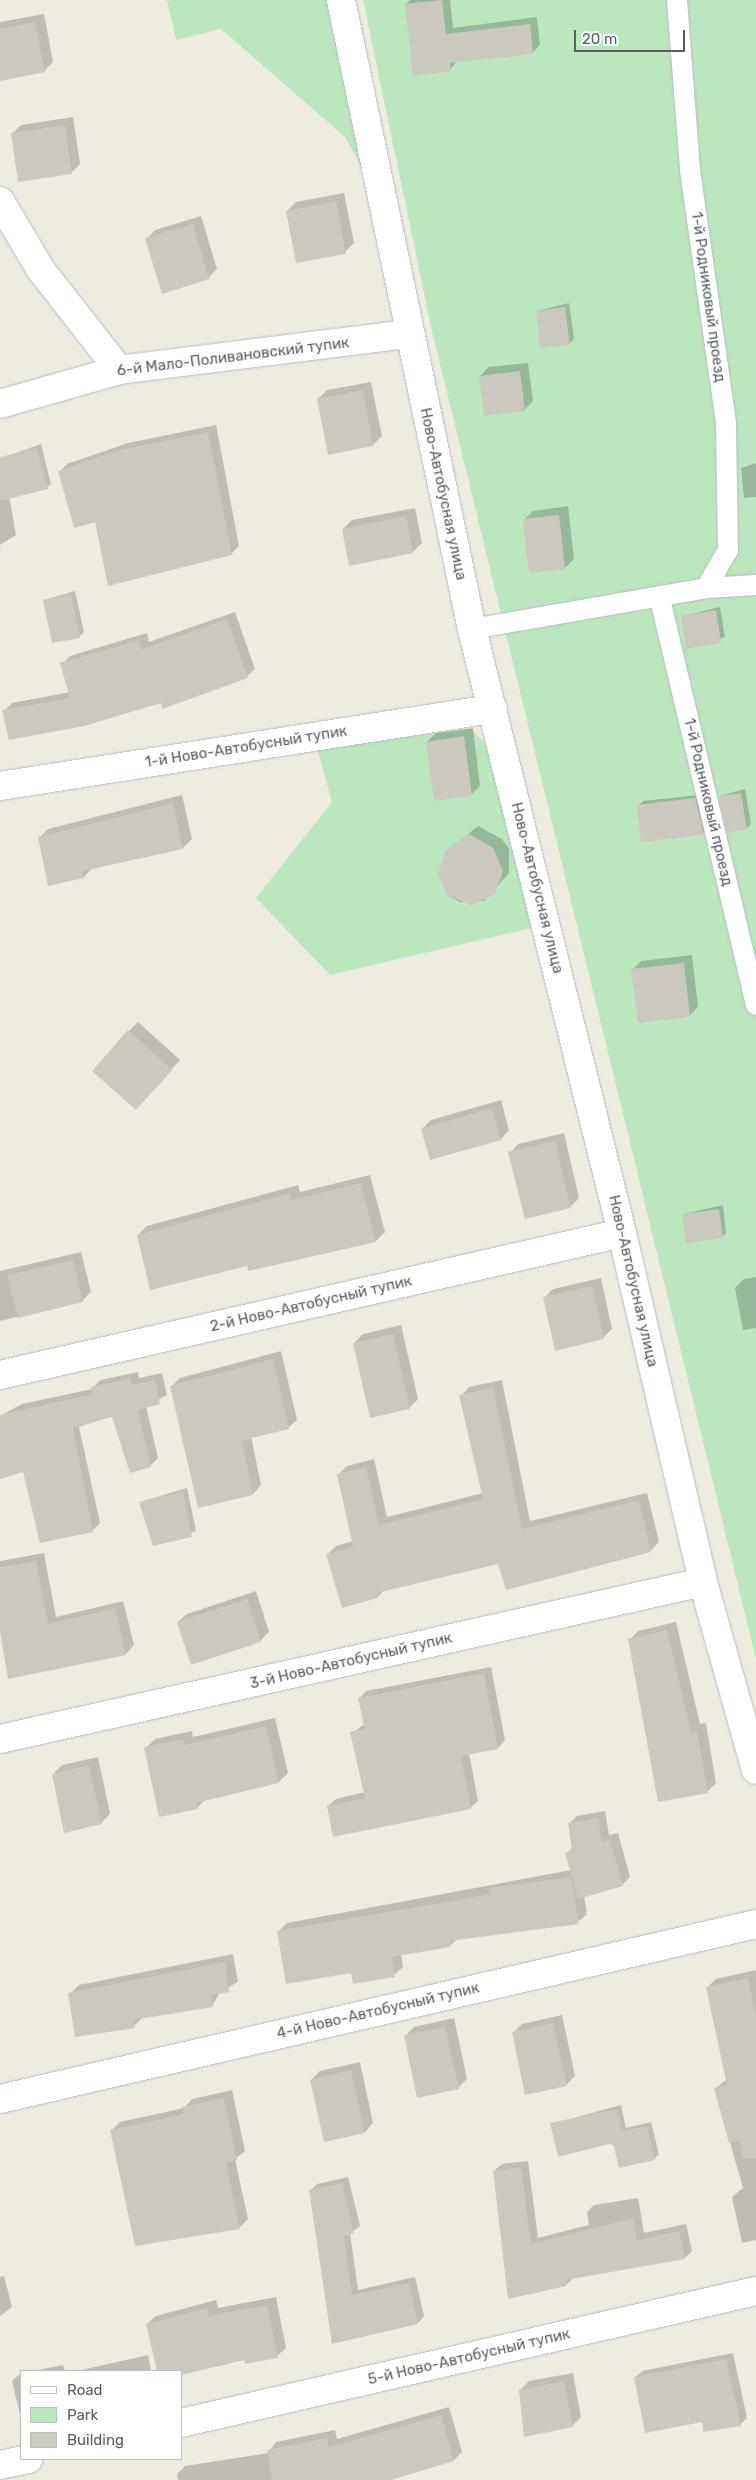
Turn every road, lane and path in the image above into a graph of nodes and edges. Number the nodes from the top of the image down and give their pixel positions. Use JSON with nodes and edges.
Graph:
{"nodes":[{"id":1,"x":341,"y":0,"type":"edge"},
{"id":2,"x":677,"y":0,"type":"edge"},
{"id":3,"x":0,"y":201,"type":"edge"},
{"id":4,"x":409,"y":334,"type":"junction"},
{"id":5,"x":119,"y":370,"type":"junction"},
{"id":6,"x":0,"y":404,"type":"edge"},
{"id":7,"x":756,"y":586,"type":"edge"},
{"id":8,"x":706,"y":588,"type":"junction"},
{"id":9,"x":660,"y":599,"type":"junction"},
{"id":10,"x":472,"y":629,"type":"junction"},
{"id":11,"x":492,"y":709,"type":"junction"},
{"id":12,"x":0,"y":786,"type":"edge"},
{"id":13,"x":756,"y":1005,"type":"edge"},
{"id":14,"x":622,"y":1233,"type":"junction"},
{"id":15,"x":0,"y":1375,"type":"edge"},
{"id":16,"x":703,"y":1582,"type":"junction"},
{"id":17,"x":751,"y":1732,"type":"edge"},
{"id":18,"x":0,"y":1740,"type":"edge"},
{"id":19,"x":756,"y":1770,"type":"edge"},
{"id":20,"x":756,"y":1924,"type":"edge"},
{"id":21,"x":0,"y":2099,"type":"edge"},
{"id":22,"x":756,"y":2291,"type":"edge"},
{"id":23,"x":182,"y":2423,"type":"edge"},
{"id":24,"x":23,"y":2460,"type":"edge"},
{"id":25,"x":0,"y":2465,"type":"edge"}],
"edges":[{"from":1,"to":4,"type":"street","name":"Ново-Автобусная улица"},
{"from":2,"to":8,"type":"lane","name":"1-й Родниковый проезд"},
{"from":3,"to":5,"type":"street"},
{"from":4,"to":5,"type":"street","name":"6-й Мало-Поливановский тупик"},
{"from":4,"to":10,"type":"street","name":"Ново-Автобусная улица"},
{"from":5,"to":6,"type":"street","name":"6-й Мало-Поливановский тупик"},
{"from":7,"to":8,"type":"lane"},
{"from":8,"to":9,"type":"lane"},
{"from":9,"to":10,"type":"lane"},
{"from":9,"to":13,"type":"lane","name":"1-й Родниковый проезд"},
{"from":10,"to":11,"type":"street","name":"Ново-Автобусная улица"},
{"from":11,"to":12,"type":"street","name":"1-й Ново-Автобусный тупик"},
{"from":11,"to":14,"type":"street","name":"Ново-Автобусная улица"},
{"from":14,"to":15,"type":"street","name":"2-й Ново-Автобусный тупик"},
{"from":14,"to":16,"type":"street","name":"Ново-Автобусная улица"},
{"from":16,"to":17,"type":"street","name":"Ново-Автобусная улица"},
{"from":16,"to":18,"type":"street","name":"3-й Ново-Автобусный тупик"},
{"from":17,"to":19,"type":"street","name":"Ново-Автобусная улица"},
{"from":20,"to":21,"type":"street","name":"4-й Ново-Автобусный тупик"},
{"from":22,"to":23,"type":"street","name":"5-й Ново-Автобусный тупик"},
{"from":24,"to":25,"type":"street"}]}
